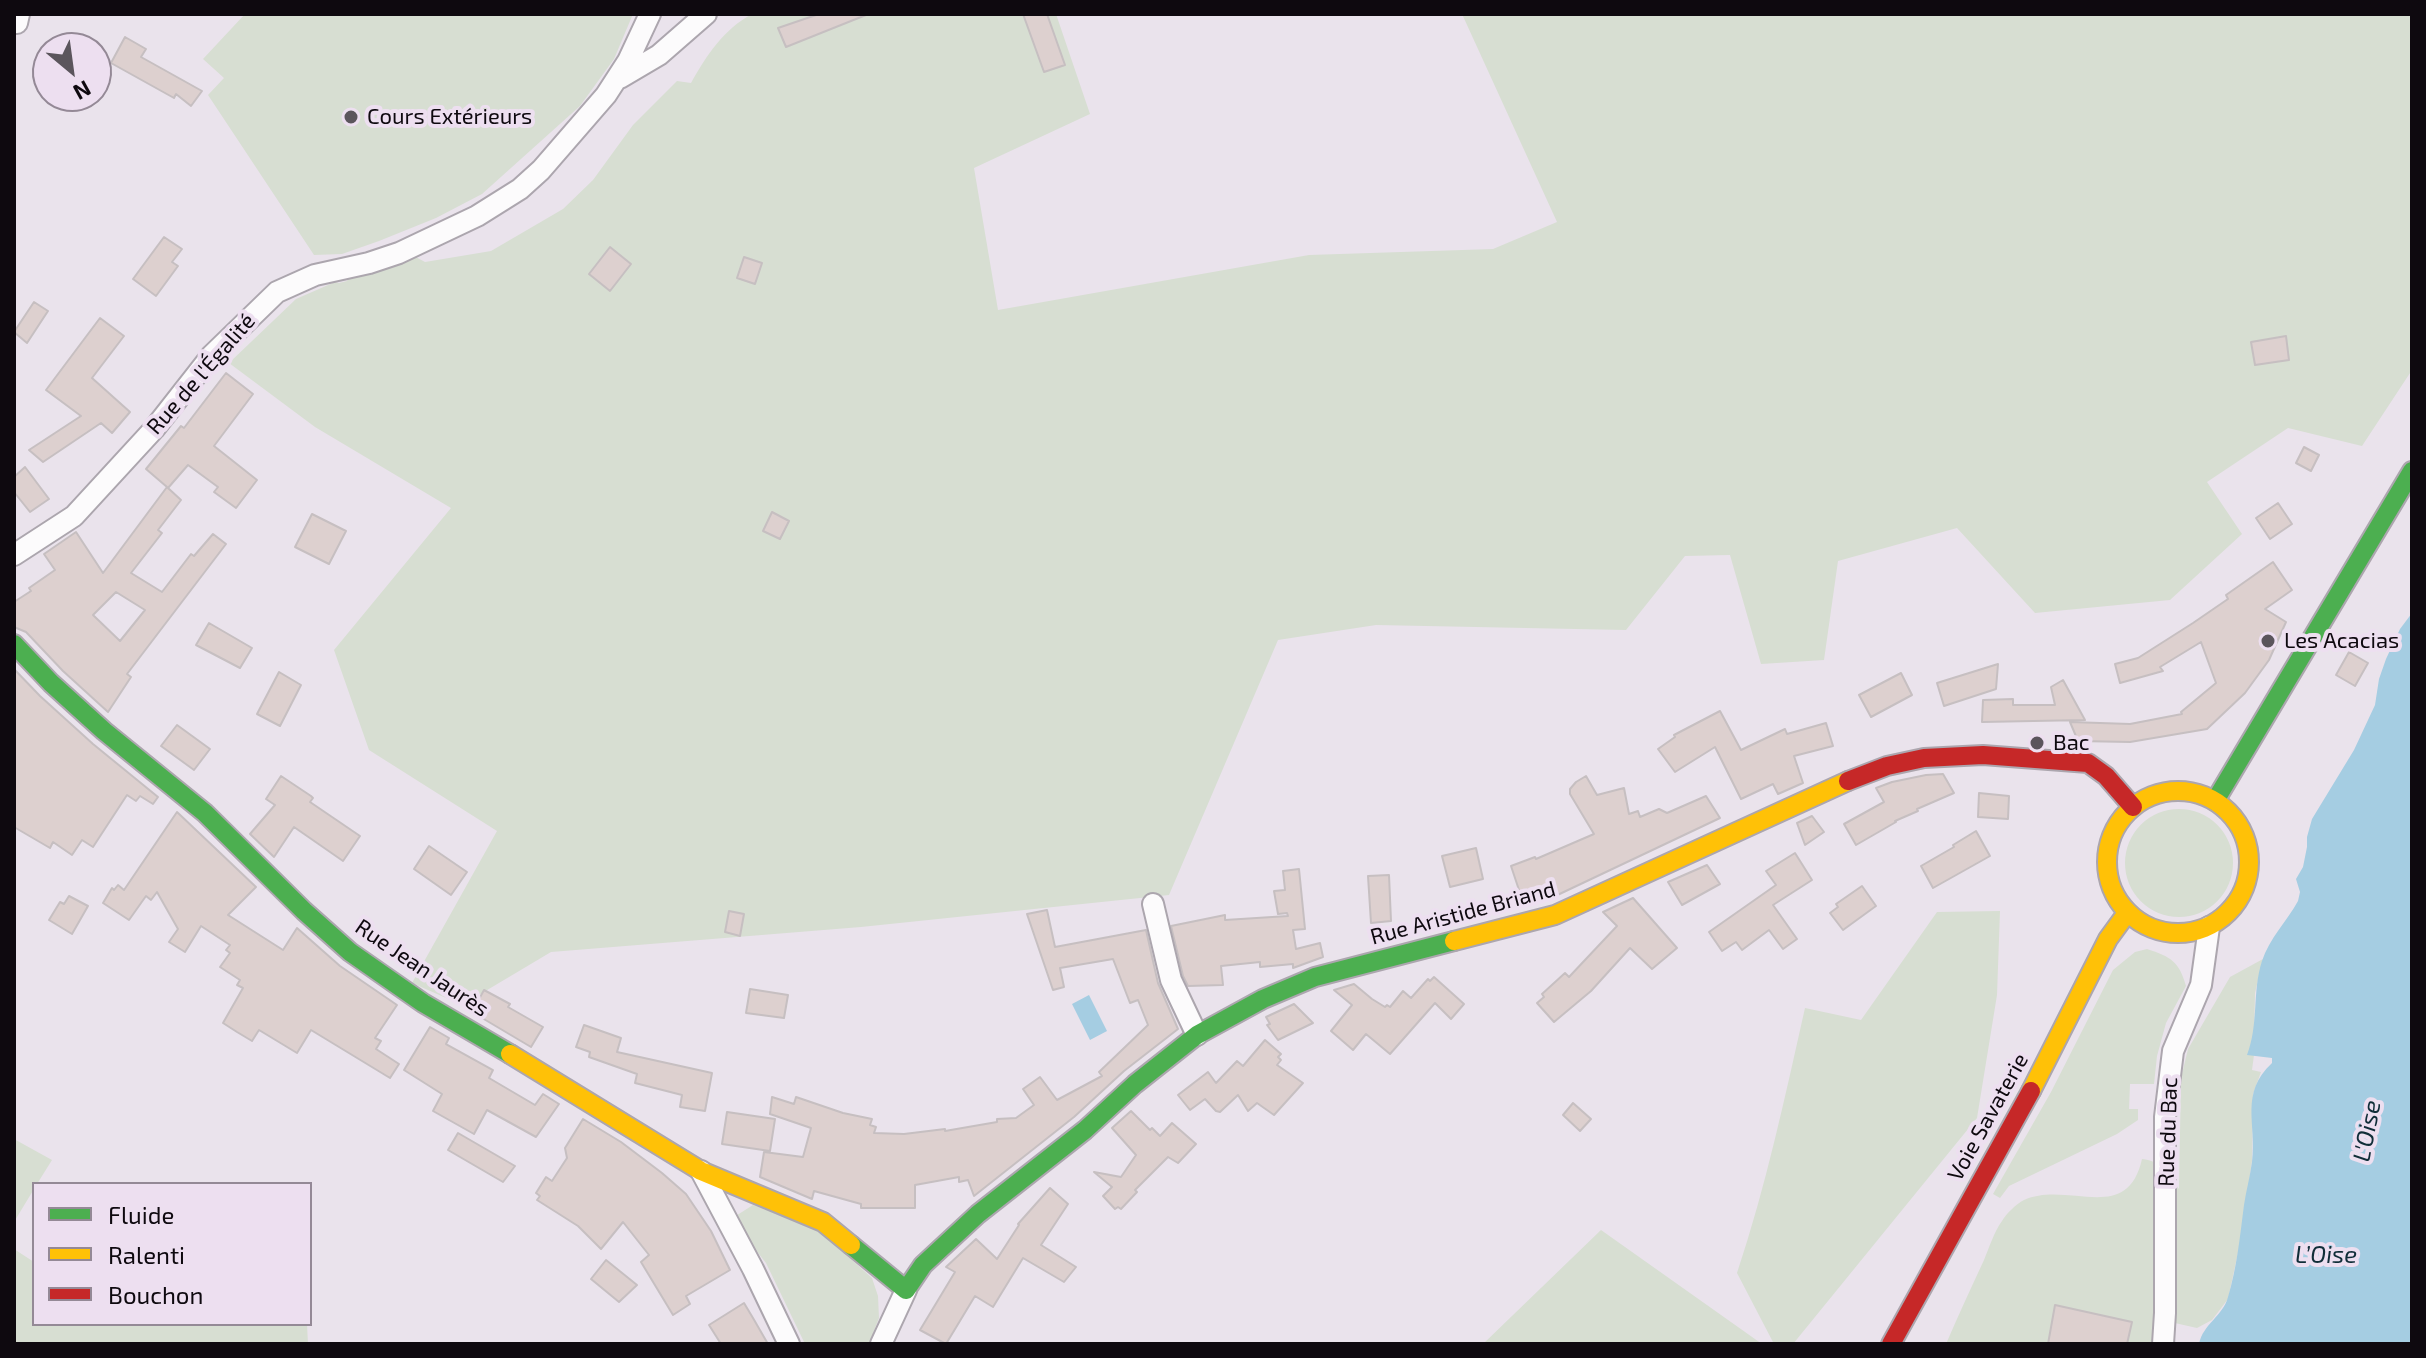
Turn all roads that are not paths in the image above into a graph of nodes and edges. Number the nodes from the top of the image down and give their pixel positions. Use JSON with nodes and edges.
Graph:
{"nodes":[{"id":1,"x":19,"y":14,"type":"edge"},
{"id":2,"x":650,"y":14,"type":"edge"},
{"id":3,"x":706,"y":14,"type":"edge"},
{"id":4,"x":14,"y":23,"type":"edge"},
{"id":5,"x":617,"y":80,"type":"junction"},
{"id":6,"x":2412,"y":471,"type":"edge"},
{"id":7,"x":14,"y":555,"type":"edge"},
{"id":8,"x":14,"y":644,"type":"edge"},
{"id":9,"x":2215,"y":801,"type":"junction"},
{"id":10,"x":2133,"y":807,"type":"junction"},
{"id":11,"x":1153,"y":904,"type":"dead end"},
{"id":12,"x":2127,"y":913,"type":"junction"},
{"id":13,"x":2209,"y":927,"type":"junction"},
{"id":14,"x":1197,"y":1035,"type":"junction"},
{"id":15,"x":701,"y":1171,"type":"junction"},
{"id":16,"x":906,"y":1290,"type":"junction"},
{"id":17,"x":789,"y":1344,"type":"edge"},
{"id":18,"x":881,"y":1344,"type":"edge"},
{"id":19,"x":1891,"y":1344,"type":"edge"},
{"id":20,"x":2163,"y":1344,"type":"edge"}],
"edges":[{"from":1,"to":4,"type":"street"},
{"from":2,"to":5,"type":"street","name":"Rue de l'Égalité"},
{"from":3,"to":5,"type":"street"},
{"from":5,"to":7,"type":"street","name":"Rue de l'Égalité"},
{"from":6,"to":9,"type":"street"},
{"from":8,"to":15,"type":"street","name":"Rue Jean Jaurès"},
{"from":9,"to":10,"type":"street"},
{"from":9,"to":13,"type":"street"},
{"from":10,"to":12,"type":"street"},
{"from":10,"to":14,"type":"street","name":"Rue Aristide Briand"},
{"from":11,"to":14,"type":"street"},
{"from":12,"to":13,"type":"street"},
{"from":12,"to":19,"type":"street","name":"Voie Savaterie"},
{"from":13,"to":20,"type":"street","name":"Rue du Bac"},
{"from":14,"to":16,"type":"street","name":"Rue Aristide Briand"},
{"from":15,"to":16,"type":"street","name":"Rue Jean Jaurès"},
{"from":15,"to":17,"type":"street"},
{"from":16,"to":18,"type":"street"}]}
